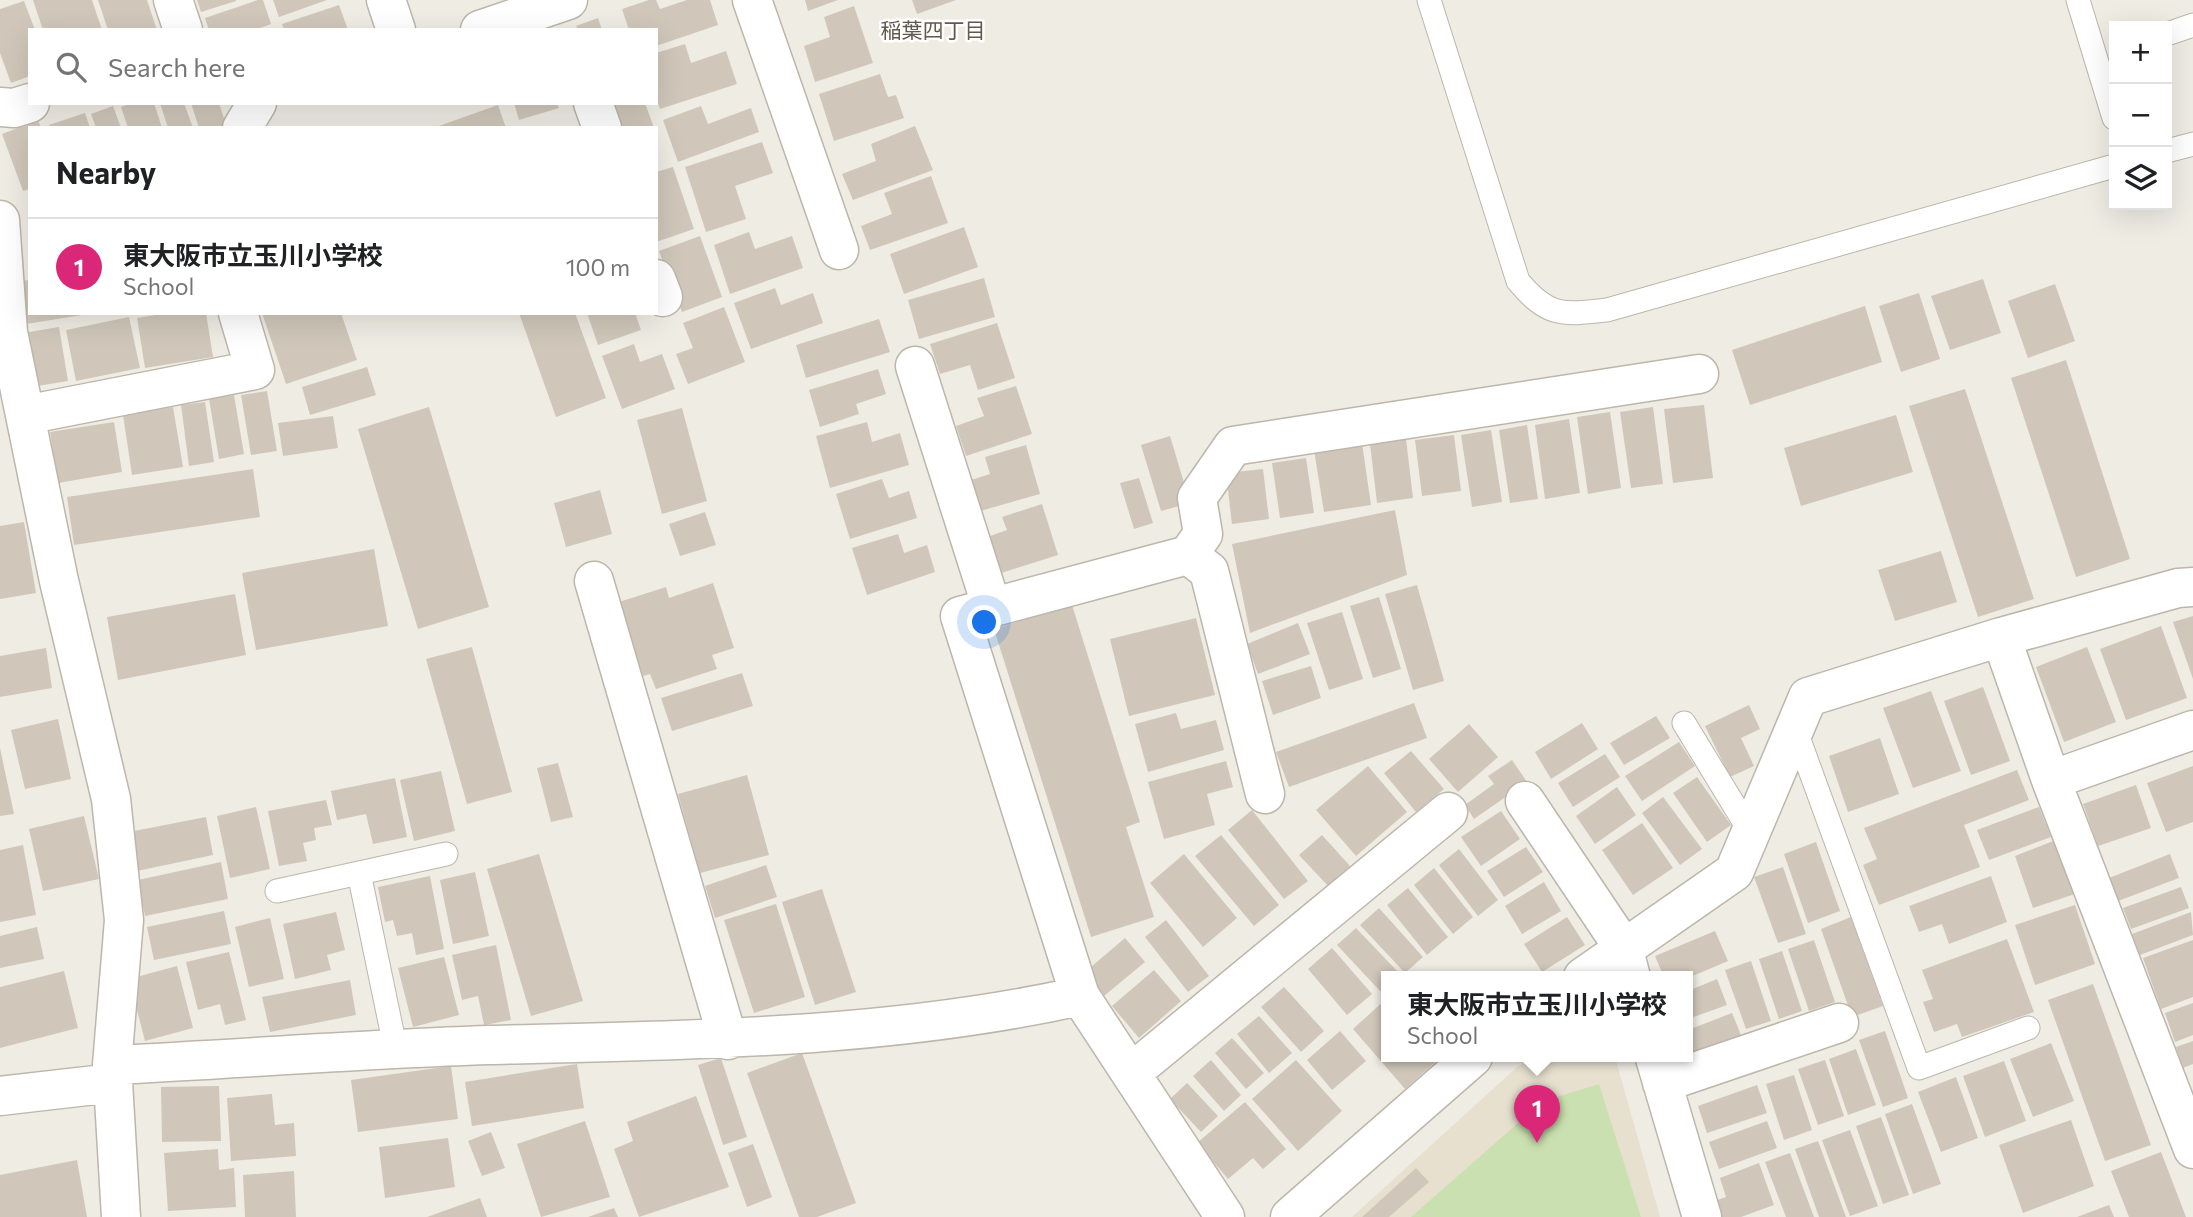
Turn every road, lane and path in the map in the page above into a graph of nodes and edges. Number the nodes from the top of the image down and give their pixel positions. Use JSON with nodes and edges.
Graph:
{"nodes":[{"id":1,"x":173,"y":0,"type":"edge"},
{"id":2,"x":386,"y":0,"type":"edge"},
{"id":3,"x":752,"y":0,"type":"edge"},
{"id":4,"x":1429,"y":0,"type":"edge"},
{"id":5,"x":2078,"y":0,"type":"edge"},
{"id":6,"x":562,"y":8,"type":"edge"},
{"id":7,"x":2193,"y":25,"type":"edge"},
{"id":8,"x":182,"y":28,"type":"edge"},
{"id":9,"x":395,"y":28,"type":"edge"},
{"id":10,"x":487,"y":28,"type":"edge"},
{"id":11,"x":2172,"y":32,"type":"edge"},
{"id":12,"x":2105,"y":53,"type":"edge"},
{"id":13,"x":2109,"y":84,"type":"edge"},
{"id":14,"x":28,"y":104,"type":"edge"},
{"id":15,"x":256,"y":105,"type":"edge"},
{"id":16,"x":594,"y":105,"type":"edge"},
{"id":17,"x":0,"y":107,"type":"edge"},
{"id":18,"x":243,"y":126,"type":"edge"},
{"id":19,"x":601,"y":126,"type":"edge"},
{"id":20,"x":2193,"y":144,"type":"edge"},
{"id":21,"x":2172,"y":150,"type":"edge"},
{"id":22,"x":2109,"y":167,"type":"edge"},
{"id":23,"x":28,"y":206,"type":"edge"},
{"id":24,"x":0,"y":209,"type":"edge"},
{"id":25,"x":0,"y":220,"type":"edge"},
{"id":26,"x":839,"y":250,"type":"dead end"},
{"id":27,"x":239,"y":315,"type":"edge"},
{"id":28,"x":915,"y":366,"type":"dead end"},
{"id":29,"x":1699,"y":374,"type":"dead end"},
{"id":30,"x":25,"y":415,"type":"junction"},
{"id":31,"x":1188,"y":555,"type":"junction"},
{"id":32,"x":594,"y":581,"type":"dead end"},
{"id":33,"x":2193,"y":587,"type":"edge"},
{"id":34,"x":992,"y":608,"type":"junction"},
{"id":35,"x":2001,"y":637,"type":"junction"},
{"id":36,"x":1684,"y":723,"type":"dead end"},
{"id":37,"x":1795,"y":729,"type":"junction"},
{"id":38,"x":2193,"y":730,"type":"edge"},
{"id":39,"x":2051,"y":780,"type":"junction"},
{"id":40,"x":1265,"y":794,"type":"dead end"},
{"id":41,"x":1525,"y":801,"type":"dead end"},
{"id":42,"x":1448,"y":812,"type":"dead end"},
{"id":43,"x":1751,"y":833,"type":"junction"},
{"id":44,"x":446,"y":854,"type":"dead end"},
{"id":45,"x":359,"y":873,"type":"junction"},
{"id":46,"x":276,"y":891,"type":"dead end"},
{"id":47,"x":1627,"y":962,"type":"edge"},
{"id":48,"x":1601,"y":971,"type":"edge"},
{"id":49,"x":1080,"y":996,"type":"junction"},
{"id":50,"x":1839,"y":1023,"type":"dead end"},
{"id":51,"x":2028,"y":1028,"type":"dead end"},
{"id":52,"x":729,"y":1040,"type":"junction"},
{"id":53,"x":396,"y":1051,"type":"junction"},
{"id":54,"x":1693,"y":1061,"type":"edge"},
{"id":55,"x":1467,"y":1062,"type":"edge"},
{"id":56,"x":1689,"y":1062,"type":"edge"},
{"id":57,"x":1658,"y":1070,"type":"edge"},
{"id":58,"x":1131,"y":1073,"type":"junction"},
{"id":59,"x":113,"y":1074,"type":"junction"},
{"id":60,"x":0,"y":1096,"type":"edge"},
{"id":61,"x":2193,"y":1149,"type":"edge"},
{"id":62,"x":121,"y":1217,"type":"edge"},
{"id":63,"x":1225,"y":1217,"type":"edge"},
{"id":64,"x":1290,"y":1217,"type":"edge"},
{"id":65,"x":1702,"y":1217,"type":"edge"}],
"edges":[{"from":1,"to":8,"type":"street"},
{"from":2,"to":9,"type":"street"},
{"from":3,"to":26,"type":"street"},
{"from":4,"to":22,"type":"lane"},
{"from":5,"to":12,"type":"lane"},
{"from":6,"to":10,"type":"street"},
{"from":7,"to":11,"type":"lane"},
{"from":12,"to":13,"type":"lane"},
{"from":14,"to":17,"type":"street"},
{"from":15,"to":18,"type":"street"},
{"from":16,"to":19,"type":"street"},
{"from":20,"to":21,"type":"lane"},
{"from":23,"to":24,"type":"street"},
{"from":25,"to":30,"type":"street"},
{"from":27,"to":30,"type":"street"},
{"from":28,"to":34,"type":"street"},
{"from":29,"to":31,"type":"street"},
{"from":30,"to":59,"type":"street"},
{"from":31,"to":34,"type":"street"},
{"from":31,"to":40,"type":"street"},
{"from":32,"to":52,"type":"street"},
{"from":33,"to":35,"type":"street"},
{"from":34,"to":49,"type":"street"},
{"from":35,"to":37,"type":"street"},
{"from":35,"to":39,"type":"street"},
{"from":36,"to":43,"type":"lane"},
{"from":37,"to":43,"type":"street"},
{"from":37,"to":51,"type":"lane"},
{"from":38,"to":39,"type":"street"},
{"from":39,"to":61,"type":"street"},
{"from":41,"to":47,"type":"street"},
{"from":42,"to":58,"type":"street"},
{"from":43,"to":47,"type":"street"},
{"from":44,"to":45,"type":"lane"},
{"from":45,"to":46,"type":"lane"},
{"from":45,"to":53,"type":"lane"},
{"from":47,"to":48,"type":"street"},
{"from":49,"to":52,"type":"street"},
{"from":49,"to":58,"type":"street"},
{"from":50,"to":54,"type":"street"},
{"from":52,"to":53,"type":"street"},
{"from":53,"to":59,"type":"street"},
{"from":55,"to":64,"type":"street"},
{"from":56,"to":57,"type":"street"},
{"from":57,"to":65,"type":"street"},
{"from":58,"to":63,"type":"street"},
{"from":59,"to":60,"type":"street"},
{"from":59,"to":62,"type":"street"}]}
